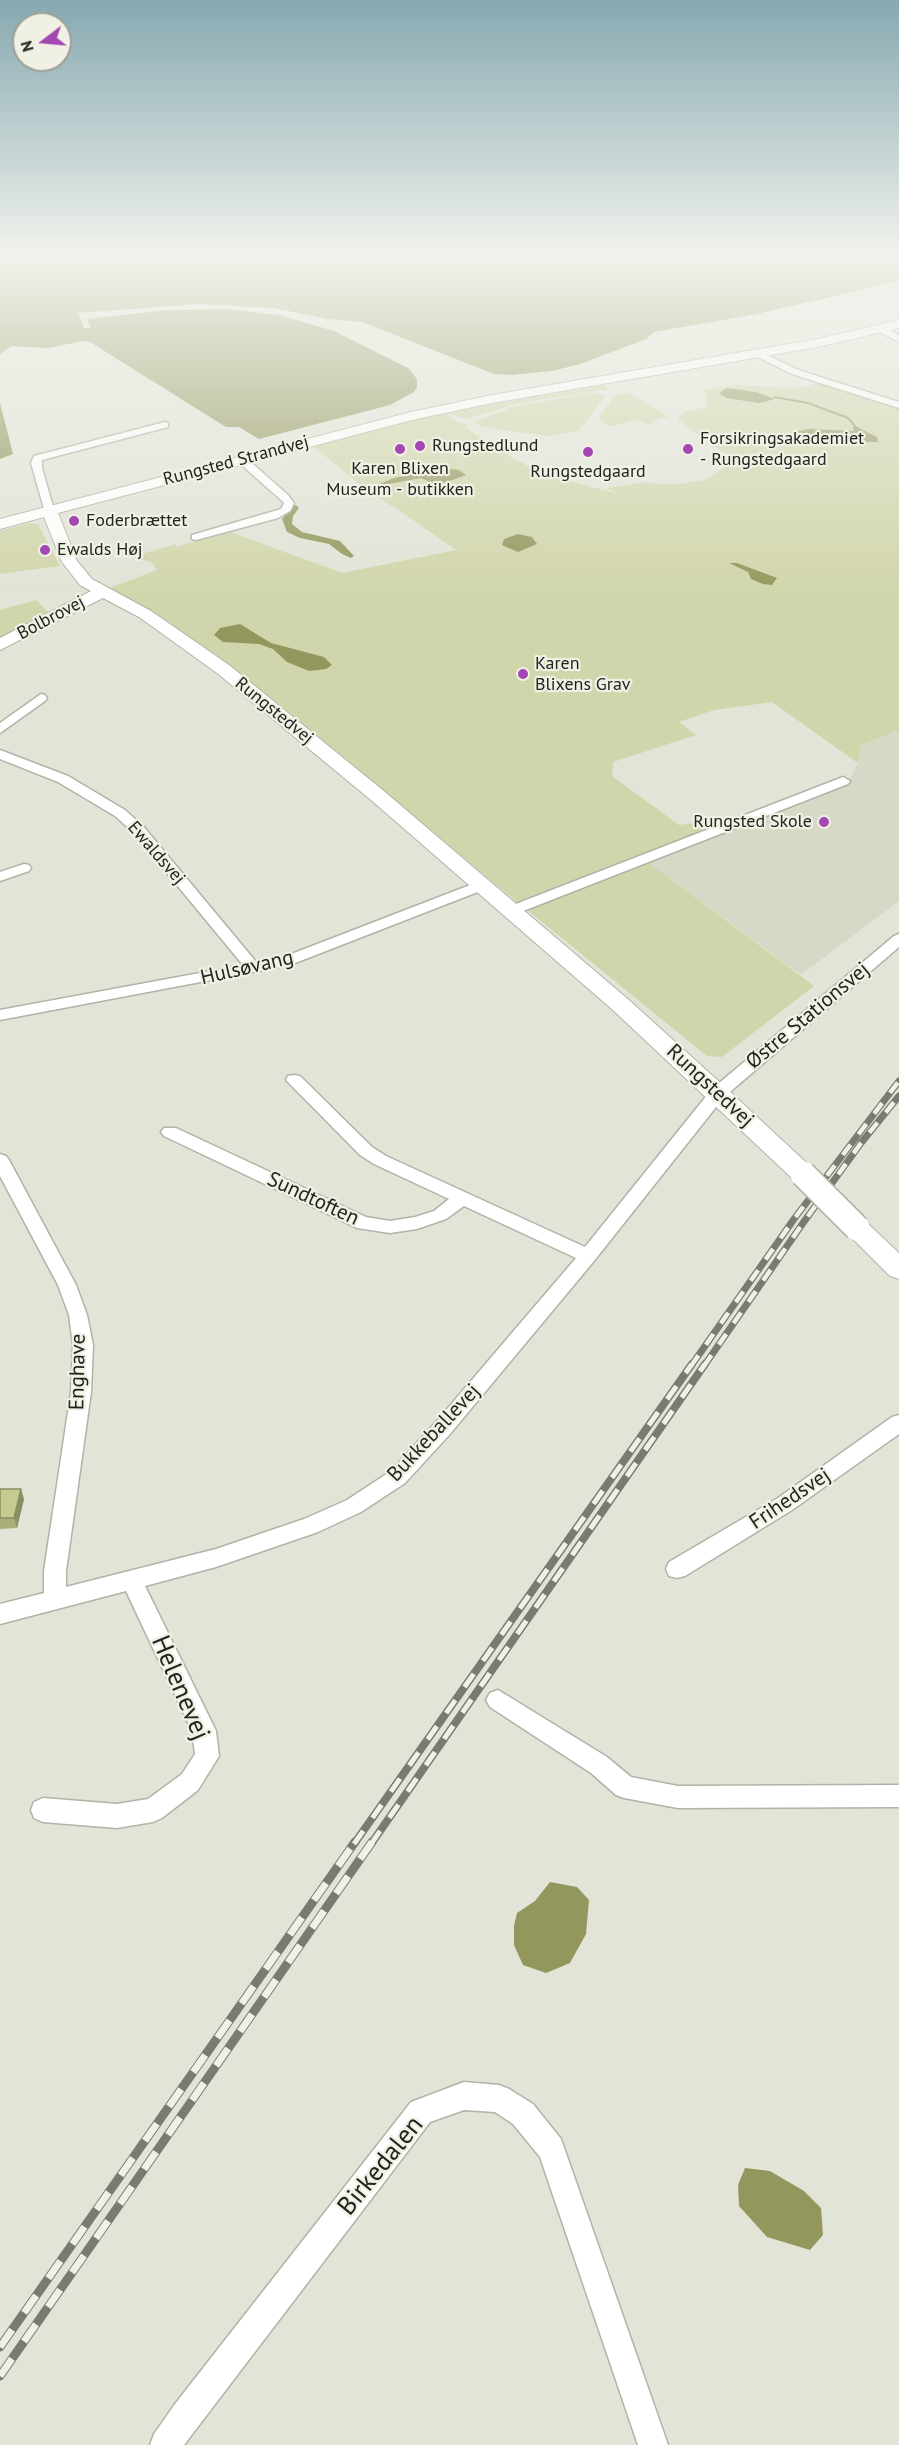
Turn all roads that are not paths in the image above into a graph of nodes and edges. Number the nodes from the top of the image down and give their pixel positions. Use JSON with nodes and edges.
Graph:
{"nodes":[{"id":1,"x":678,"y":368,"type":"edge"},
{"id":2,"x":787,"y":368,"type":"edge"},
{"id":3,"x":899,"y":405,"type":"edge"},
{"id":4,"x":165,"y":425,"type":"dead end"},
{"id":5,"x":242,"y":459,"type":"junction"},
{"id":6,"x":49,"y":510,"type":"junction"},
{"id":7,"x":0,"y":524,"type":"edge"},
{"id":8,"x":196,"y":537,"type":"dead end"},
{"id":9,"x":101,"y":591,"type":"junction"},
{"id":10,"x":0,"y":645,"type":"edge"},
{"id":11,"x":41,"y":698,"type":"dead end"},
{"id":12,"x":0,"y":729,"type":"edge"},
{"id":13,"x":0,"y":754,"type":"edge"},
{"id":14,"x":843,"y":782,"type":"dead end"},
{"id":15,"x":24,"y":868,"type":"dead end"},
{"id":16,"x":0,"y":877,"type":"edge"},
{"id":17,"x":483,"y":885,"type":"junction"},
{"id":18,"x":513,"y":910,"type":"junction"},
{"id":19,"x":899,"y":939,"type":"edge"},
{"id":20,"x":254,"y":969,"type":"junction"},
{"id":21,"x":0,"y":1015,"type":"edge"},
{"id":22,"x":294,"y":1080,"type":"dead end"},
{"id":23,"x":718,"y":1093,"type":"junction"},
{"id":24,"x":170,"y":1132,"type":"dead end"},
{"id":25,"x":0,"y":1160,"type":"edge"},
{"id":26,"x":463,"y":1198,"type":"junction"},
{"id":27,"x":588,"y":1256,"type":"junction"},
{"id":28,"x":896,"y":1261,"type":"edge"},
{"id":29,"x":899,"y":1423,"type":"edge"},
{"id":30,"x":677,"y":1569,"type":"dead end"},
{"id":31,"x":132,"y":1581,"type":"junction"},
{"id":32,"x":55,"y":1600,"type":"junction"},
{"id":33,"x":0,"y":1614,"type":"edge"},
{"id":34,"x":498,"y":1700,"type":"dead end"},
{"id":35,"x":899,"y":1796,"type":"edge"},
{"id":36,"x":43,"y":1810,"type":"dead end"},
{"id":37,"x":165,"y":2445,"type":"edge"},
{"id":38,"x":653,"y":2445,"type":"edge"}],
"edges":[{"from":1,"to":5,"type":"main road","name":"Rungsted Strandvej"},
{"from":2,"to":3,"type":"street"},
{"from":4,"to":6,"type":"street"},
{"from":5,"to":6,"type":"main road","name":"Rungsted Strandvej"},
{"from":5,"to":8,"type":"street"},
{"from":6,"to":7,"type":"main road","name":"Rungsted Strandvej"},
{"from":6,"to":9,"type":"main road","name":"Rungstedvej"},
{"from":9,"to":10,"type":"main road","name":"Bolbrovej"},
{"from":9,"to":17,"type":"main road","name":"Rungstedvej"},
{"from":11,"to":12,"type":"street"},
{"from":13,"to":20,"type":"street","name":"Ewaldsvej"},
{"from":14,"to":18,"type":"street"},
{"from":15,"to":16,"type":"street"},
{"from":17,"to":18,"type":"main road","name":"Rungstedvej"},
{"from":17,"to":20,"type":"street","name":"Hulsøvang"},
{"from":18,"to":23,"type":"main road","name":"Rungstedvej"},
{"from":19,"to":23,"type":"street","name":"Østre Stationsvej"},
{"from":20,"to":21,"type":"street","name":"Hulsøvang"},
{"from":22,"to":26,"type":"street"},
{"from":23,"to":27,"type":"street","name":"Bukkeballevej"},
{"from":23,"to":28,"type":"main road","name":"Rungstedvej","bridge":true},
{"from":24,"to":26,"type":"street","name":"Sundtoften"},
{"from":25,"to":32,"type":"street","name":"Enghave"},
{"from":26,"to":27,"type":"street"},
{"from":27,"to":31,"type":"street","name":"Bukkeballevej"},
{"from":29,"to":30,"type":"street","name":"Frihedsvej"},
{"from":31,"to":32,"type":"street","name":"Bukkeballevej"},
{"from":31,"to":36,"type":"street","name":"Helenevej"},
{"from":32,"to":33,"type":"street","name":"Bukkeballevej"},
{"from":34,"to":35,"type":"street"},
{"from":37,"to":38,"type":"street","name":"Birkedalen"}]}
